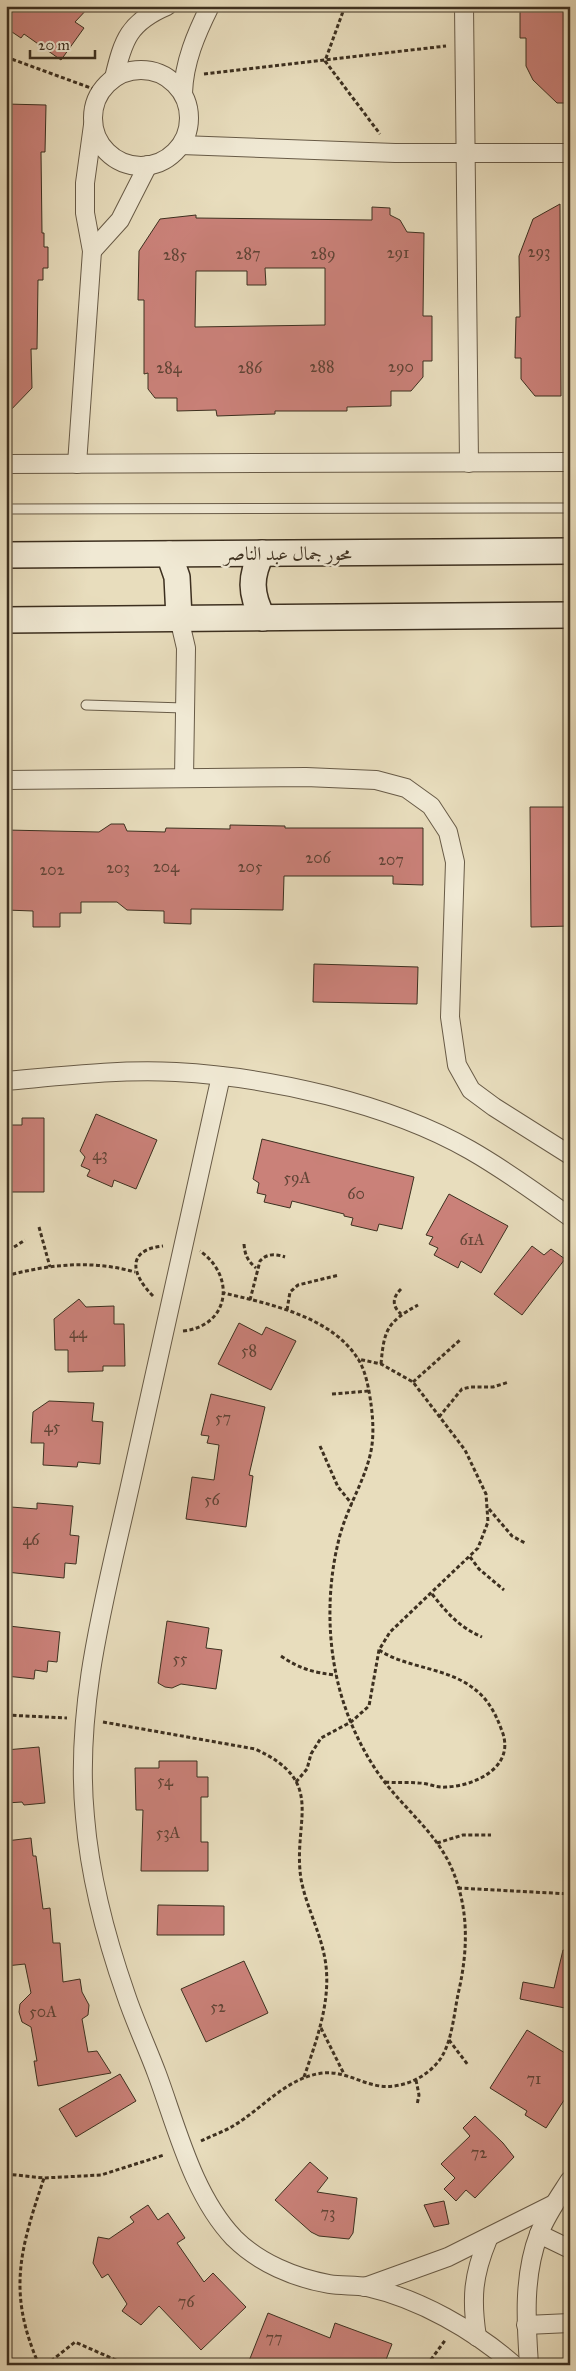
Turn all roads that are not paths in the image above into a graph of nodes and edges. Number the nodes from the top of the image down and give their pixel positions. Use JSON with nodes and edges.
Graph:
{"nodes":[{"id":1,"x":168,"y":6,"type":"edge"},
{"id":2,"x":210,"y":6,"type":"edge"},
{"id":3,"x":464,"y":6,"type":"edge"},
{"id":4,"x":114,"y":78,"type":"junction"},
{"id":5,"x":183,"y":85,"type":"junction"},
{"id":6,"x":93,"y":125,"type":"junction"},
{"id":7,"x":181,"y":145,"type":"junction"},
{"id":8,"x":466,"y":154,"type":"junction"},
{"id":9,"x":570,"y":154,"type":"edge"},
{"id":10,"x":148,"y":165,"type":"junction"},
{"id":11,"x":92,"y":251,"type":"junction"},
{"id":12,"x":570,"y":462,"type":"edge"},
{"id":13,"x":469,"y":463,"type":"junction"},
{"id":14,"x":6,"y":464,"type":"edge"},
{"id":15,"x":77,"y":464,"type":"junction"},
{"id":16,"x":570,"y":508,"type":"edge"},
{"id":17,"x":6,"y":509,"type":"edge"},
{"id":18,"x":570,"y":551,"type":"edge"},
{"id":19,"x":262,"y":553,"type":"junction"},
{"id":20,"x":169,"y":554,"type":"junction"},
{"id":21,"x":6,"y":555,"type":"edge"},
{"id":22,"x":537,"y":616,"type":"junction"},
{"id":23,"x":570,"y":616,"type":"edge"},
{"id":24,"x":179,"y":618,"type":"junction"},
{"id":25,"x":263,"y":618,"type":"junction"},
{"id":26,"x":6,"y":620,"type":"edge"},
{"id":27,"x":570,"y":630,"type":"edge"},
{"id":28,"x":86,"y":706,"type":"dead end"},
{"id":29,"x":184,"y":708,"type":"junction"},
{"id":30,"x":184,"y":778,"type":"junction"},
{"id":31,"x":6,"y":780,"type":"edge"},
{"id":32,"x":221,"y":1076,"type":"junction"},
{"id":33,"x":6,"y":1081,"type":"edge"},
{"id":34,"x":570,"y":1155,"type":"edge"},
{"id":35,"x":570,"y":1217,"type":"edge"},
{"id":36,"x":570,"y":2180,"type":"edge"},
{"id":37,"x":554,"y":2204,"type":"junction"},
{"id":38,"x":539,"y":2234,"type":"junction"},
{"id":39,"x":488,"y":2239,"type":"junction"},
{"id":40,"x":570,"y":2249,"type":"edge"},
{"id":41,"x":366,"y":2287,"type":"junction"},
{"id":42,"x":570,"y":2323,"type":"edge"},
{"id":43,"x":526,"y":2325,"type":"junction"},
{"id":44,"x":477,"y":2336,"type":"junction"},
{"id":45,"x":514,"y":2365,"type":"edge"},
{"id":46,"x":529,"y":2365,"type":"edge"}],
"edges":[{"from":1,"to":4,"type":"street"},
{"from":2,"to":5,"type":"street"},
{"from":3,"to":8,"type":"street"},
{"from":4,"to":5,"type":"street"},
{"from":4,"to":6,"type":"street"},
{"from":5,"to":7,"type":"street"},
{"from":6,"to":10,"type":"street"},
{"from":6,"to":11,"type":"street"},
{"from":7,"to":8,"type":"street"},
{"from":7,"to":10,"type":"street"},
{"from":8,"to":9,"type":"street"},
{"from":8,"to":13,"type":"street"},
{"from":10,"to":11,"type":"street"},
{"from":11,"to":15,"type":"street"},
{"from":12,"to":13,"type":"street"},
{"from":13,"to":15,"type":"street"},
{"from":14,"to":15,"type":"street"},
{"from":16,"to":17,"type":"lane"},
{"from":18,"to":19,"type":"main road","name":"محور جمال عبد الناصر"},
{"from":19,"to":20,"type":"main road","name":"محور جمال عبد الناصر"},
{"from":19,"to":25,"type":"main road"},
{"from":20,"to":21,"type":"main road","name":"محور جمال عبد الناصر"},
{"from":20,"to":24,"type":"main road"},
{"from":22,"to":23,"type":"main road"},
{"from":22,"to":25,"type":"main road"},
{"from":22,"to":27,"type":"main road"},
{"from":24,"to":25,"type":"main road"},
{"from":24,"to":26,"type":"main road"},
{"from":24,"to":29,"type":"street"},
{"from":28,"to":29,"type":"lane"},
{"from":29,"to":30,"type":"street"},
{"from":30,"to":31,"type":"street"},
{"from":30,"to":34,"type":"street"},
{"from":32,"to":33,"type":"street"},
{"from":32,"to":35,"type":"street"},
{"from":32,"to":41,"type":"street"},
{"from":36,"to":37,"type":"street"},
{"from":37,"to":38,"type":"street"},
{"from":37,"to":39,"type":"street"},
{"from":38,"to":40,"type":"street"},
{"from":38,"to":43,"type":"street"},
{"from":39,"to":41,"type":"street"},
{"from":39,"to":44,"type":"street"},
{"from":41,"to":44,"type":"street"},
{"from":42,"to":43,"type":"street"},
{"from":43,"to":46,"type":"street"},
{"from":44,"to":45,"type":"street"}]}
